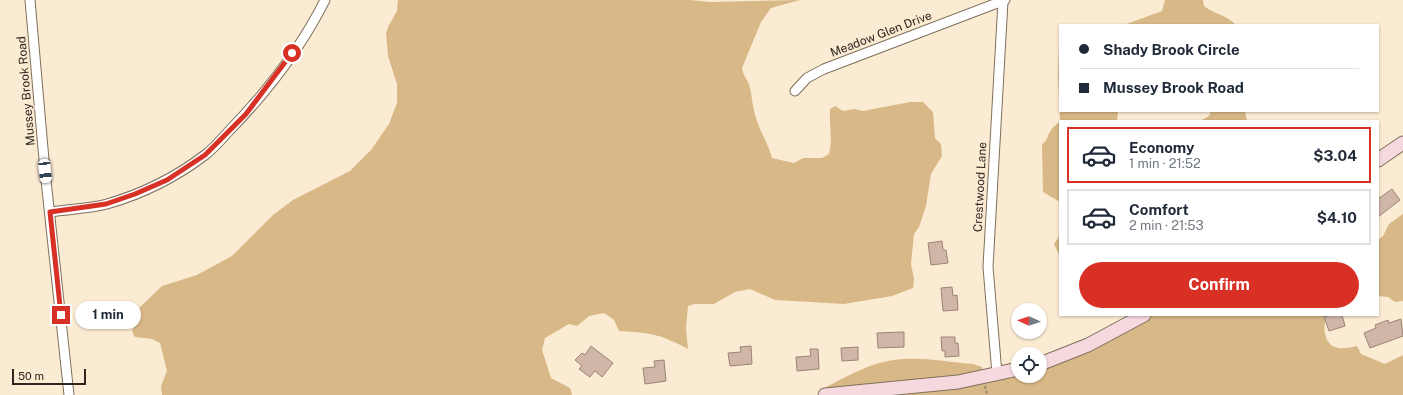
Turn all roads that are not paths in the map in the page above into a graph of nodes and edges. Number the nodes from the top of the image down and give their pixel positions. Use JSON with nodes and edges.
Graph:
{"nodes":[{"id":1,"x":30,"y":0,"type":"edge"},
{"id":2,"x":325,"y":0,"type":"edge"},
{"id":3,"x":1004,"y":0,"type":"edge"},
{"id":4,"x":795,"y":91,"type":"dead end"},
{"id":5,"x":1403,"y":143,"type":"edge"},
{"id":6,"x":1379,"y":159,"type":"edge"},
{"id":7,"x":50,"y":212,"type":"junction"},
{"id":8,"x":1142,"y":316,"type":"edge"},
{"id":9,"x":1047,"y":361,"type":"edge"},
{"id":10,"x":1011,"y":371,"type":"edge"},
{"id":11,"x":997,"y":374,"type":"junction"},
{"id":12,"x":69,"y":395,"type":"edge"},
{"id":13,"x":825,"y":395,"type":"edge"}],
"edges":[{"from":1,"to":7,"type":"street","name":"Mussey Brook Road"},
{"from":2,"to":7,"type":"street"},
{"from":3,"to":4,"type":"street","name":"Meadow Glen Drive"},
{"from":3,"to":11,"type":"street","name":"Crestwood Lane"},
{"from":5,"to":6,"type":"main road"},
{"from":7,"to":12,"type":"street","name":"Mussey Brook Road"},
{"from":8,"to":9,"type":"main road"},
{"from":10,"to":11,"type":"main road"},
{"from":11,"to":13,"type":"main road"}]}
